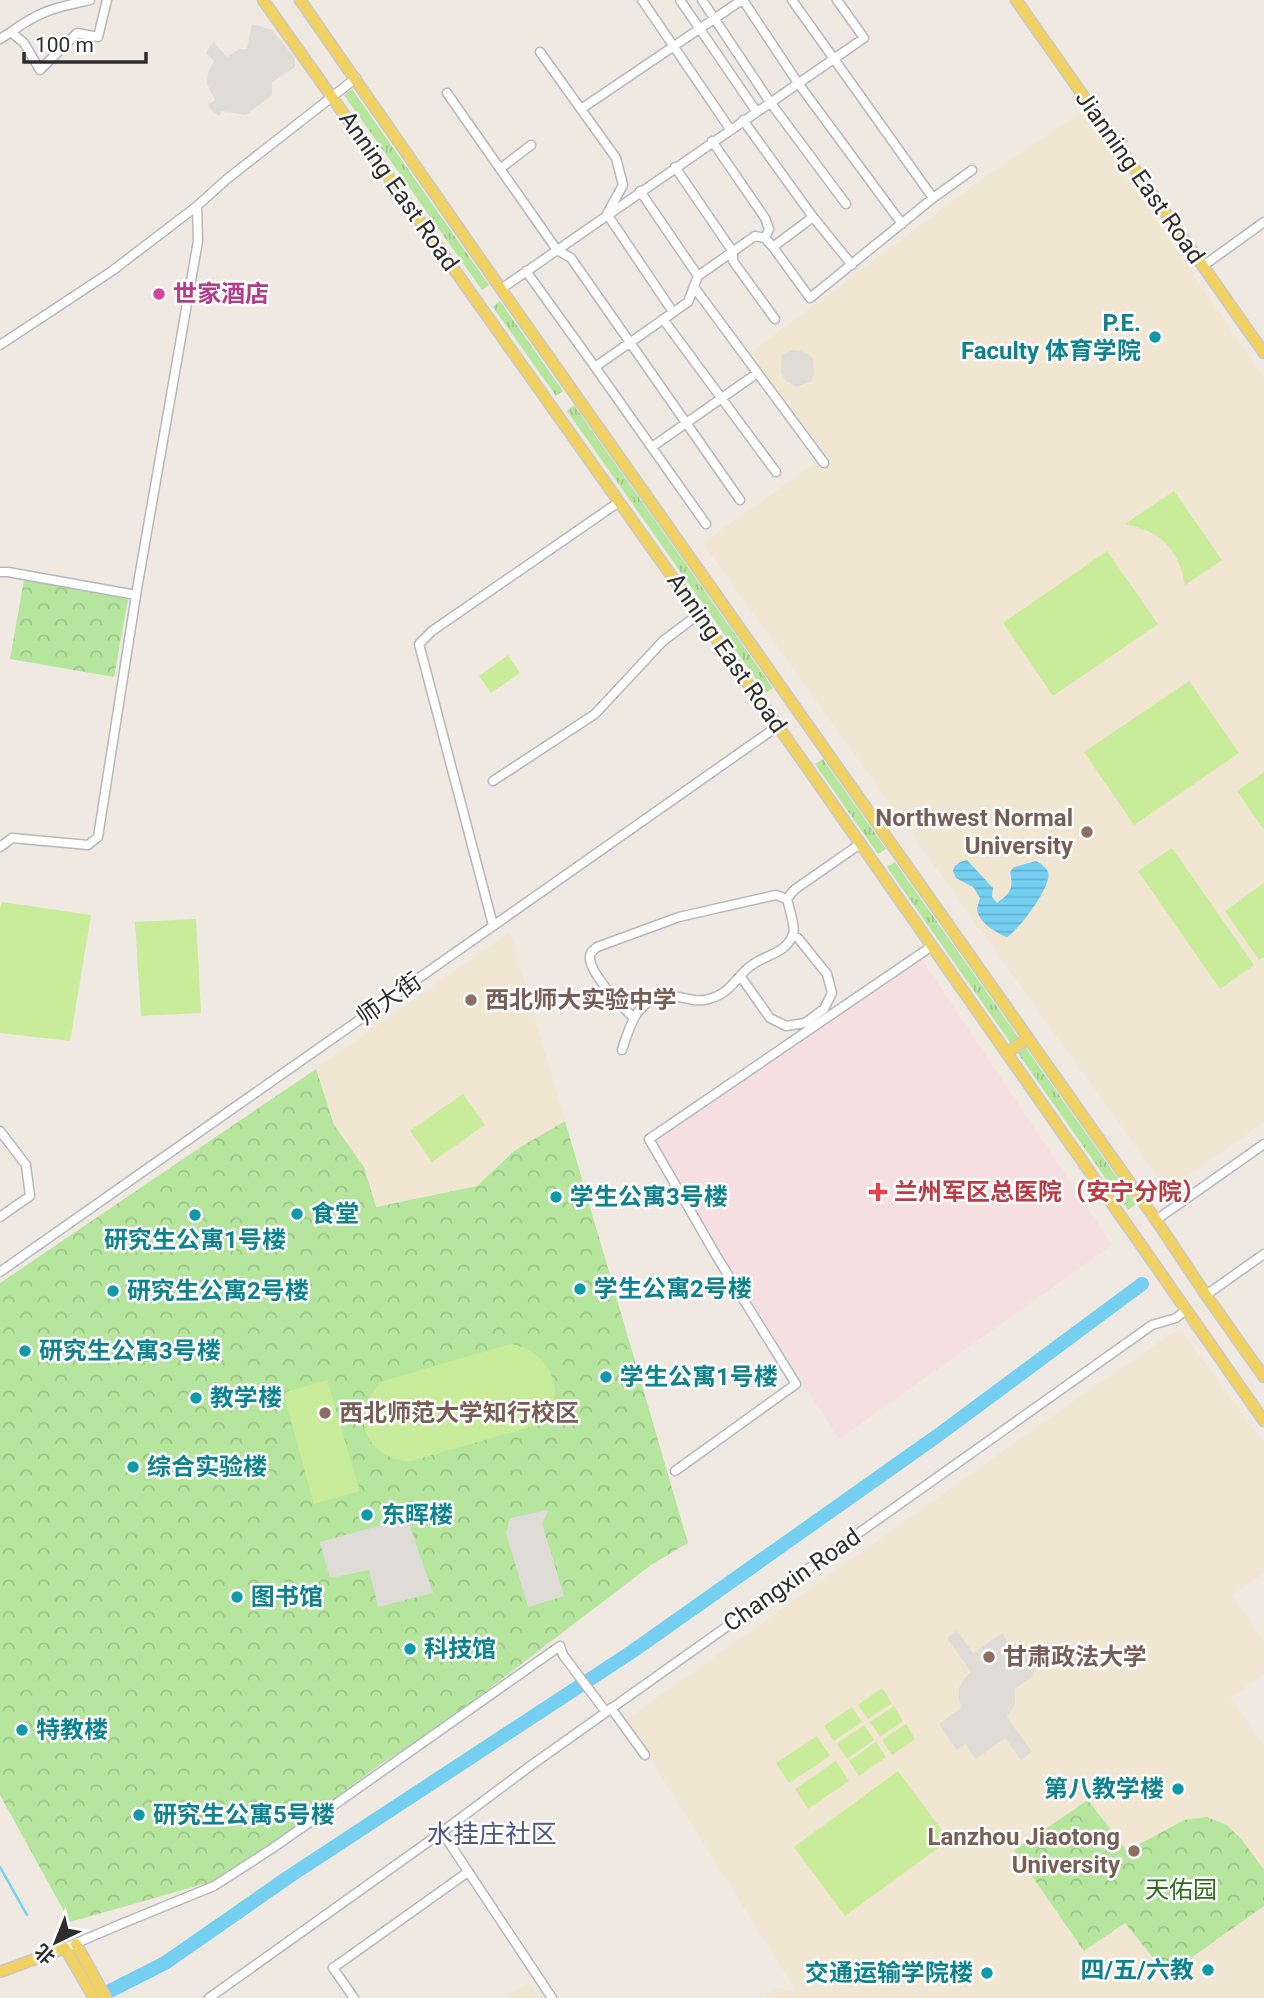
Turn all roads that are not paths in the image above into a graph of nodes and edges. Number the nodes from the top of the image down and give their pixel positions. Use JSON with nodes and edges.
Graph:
{"nodes":[{"id":1,"x":90,"y":0,"type":"edge"},
{"id":2,"x":107,"y":0,"type":"edge"},
{"id":3,"x":262,"y":0,"type":"edge"},
{"id":4,"x":300,"y":0,"type":"edge"},
{"id":5,"x":642,"y":0,"type":"edge"},
{"id":6,"x":680,"y":0,"type":"edge"},
{"id":7,"x":702,"y":0,"type":"edge"},
{"id":8,"x":742,"y":0,"type":"edge"},
{"id":9,"x":792,"y":0,"type":"edge"},
{"id":10,"x":837,"y":0,"type":"edge"},
{"id":11,"x":1016,"y":0,"type":"edge"},
{"id":12,"x":715,"y":18,"type":"junction"},
{"id":13,"x":699,"y":29,"type":"junction"},
{"id":14,"x":11,"y":32,"type":"junction"},
{"id":15,"x":0,"y":40,"type":"edge"},
{"id":16,"x":674,"y":46,"type":"junction"},
{"id":17,"x":540,"y":52,"type":"dead end"},
{"id":18,"x":833,"y":59,"type":"junction"},
{"id":19,"x":356,"y":78,"type":"junction"},
{"id":20,"x":798,"y":82,"type":"junction"},
{"id":21,"x":447,"y":93,"type":"dead end"},
{"id":22,"x":331,"y":96,"type":"junction"},
{"id":23,"x":770,"y":102,"type":"junction"},
{"id":24,"x":581,"y":109,"type":"junction"},
{"id":25,"x":756,"y":111,"type":"junction"},
{"id":26,"x":743,"y":120,"type":"junction"},
{"id":27,"x":730,"y":129,"type":"junction"},
{"id":28,"x":712,"y":141,"type":"junction"},
{"id":29,"x":531,"y":145,"type":"dead end"},
{"id":30,"x":675,"y":167,"type":"junction"},
{"id":31,"x":500,"y":169,"type":"junction"},
{"id":32,"x":972,"y":170,"type":"dead end"},
{"id":33,"x":640,"y":191,"type":"junction"},
{"id":34,"x":933,"y":198,"type":"junction"},
{"id":35,"x":846,"y":204,"type":"dead end"},
{"id":36,"x":197,"y":206,"type":"junction"},
{"id":37,"x":607,"y":214,"type":"junction"},
{"id":38,"x":813,"y":217,"type":"junction"},
{"id":39,"x":1264,"y":222,"type":"edge"},
{"id":40,"x":902,"y":224,"type":"junction"},
{"id":41,"x":765,"y":238,"type":"junction"},
{"id":42,"x":773,"y":247,"type":"junction"},
{"id":43,"x":557,"y":250,"type":"junction"},
{"id":44,"x":733,"y":252,"type":"junction"},
{"id":45,"x":852,"y":265,"type":"junction"},
{"id":46,"x":1203,"y":266,"type":"junction"},
{"id":47,"x":526,"y":271,"type":"junction"},
{"id":48,"x":698,"y":276,"type":"junction"},
{"id":49,"x":694,"y":287,"type":"junction"},
{"id":50,"x":501,"y":289,"type":"junction"},
{"id":51,"x":673,"y":312,"type":"junction"},
{"id":52,"x":663,"y":319,"type":"junction"},
{"id":53,"x":775,"y":319,"type":"dead end"},
{"id":54,"x":629,"y":342,"type":"junction"},
{"id":55,"x":0,"y":345,"type":"edge"},
{"id":56,"x":1264,"y":353,"type":"edge"},
{"id":57,"x":595,"y":367,"type":"junction"},
{"id":58,"x":756,"y":374,"type":"junction"},
{"id":59,"x":721,"y":398,"type":"junction"},
{"id":60,"x":686,"y":423,"type":"junction"},
{"id":61,"x":652,"y":447,"type":"junction"},
{"id":62,"x":824,"y":463,"type":"dead end"},
{"id":63,"x":776,"y":472,"type":"dead end"},
{"id":64,"x":740,"y":500,"type":"dead end"},
{"id":65,"x":619,"y":502,"type":"junction"},
{"id":66,"x":705,"y":524,"type":"dead end"},
{"id":67,"x":0,"y":572,"type":"edge"},
{"id":68,"x":136,"y":595,"type":"junction"},
{"id":69,"x":699,"y":614,"type":"junction"},
{"id":70,"x":778,"y":726,"type":"junction"},
{"id":71,"x":493,"y":781,"type":"dead end"},
{"id":72,"x":860,"y":844,"type":"junction"},
{"id":73,"x":0,"y":847,"type":"edge"},
{"id":74,"x":787,"y":899,"type":"junction"},
{"id":75,"x":493,"y":925,"type":"junction"},
{"id":76,"x":792,"y":936,"type":"junction"},
{"id":77,"x":932,"y":946,"type":"junction"},
{"id":78,"x":741,"y":976,"type":"junction"},
{"id":79,"x":634,"y":1017,"type":"junction"},
{"id":80,"x":1028,"y":1038,"type":"junction"},
{"id":81,"x":622,"y":1050,"type":"dead end"},
{"id":82,"x":1007,"y":1054,"type":"junction"},
{"id":83,"x":0,"y":1130,"type":"edge"},
{"id":84,"x":1264,"y":1144,"type":"edge"},
{"id":85,"x":0,"y":1217,"type":"edge"},
{"id":86,"x":1156,"y":1220,"type":"junction"},
{"id":87,"x":1264,"y":1254,"type":"edge"},
{"id":88,"x":0,"y":1272,"type":"edge"},
{"id":89,"x":1206,"y":1295,"type":"junction"},
{"id":90,"x":1186,"y":1310,"type":"junction"},
{"id":91,"x":1264,"y":1377,"type":"edge"},
{"id":92,"x":1264,"y":1421,"type":"edge"},
{"id":93,"x":675,"y":1471,"type":"dead end"},
{"id":94,"x":609,"y":1710,"type":"junction"},
{"id":95,"x":645,"y":1755,"type":"dead end"},
{"id":96,"x":442,"y":1832,"type":"junction"},
{"id":97,"x":468,"y":1872,"type":"junction"},
{"id":98,"x":76,"y":1944,"type":"junction"},
{"id":99,"x":65,"y":1948,"type":"junction"},
{"id":100,"x":0,"y":1972,"type":"edge"},
{"id":101,"x":85,"y":1974,"type":"junction"},
{"id":102,"x":94,"y":1998,"type":"edge"},
{"id":103,"x":106,"y":1998,"type":"edge"},
{"id":104,"x":209,"y":1998,"type":"edge"},
{"id":105,"x":354,"y":1998,"type":"edge"},
{"id":106,"x":552,"y":1998,"type":"edge"}],
"edges":[{"from":1,"to":14,"type":"street"},
{"from":2,"to":14,"type":"street"},
{"from":3,"to":22,"type":"main road","name":"Anning East Road"},
{"from":4,"to":19,"type":"main road","name":"Anning East Road"},
{"from":5,"to":16,"type":"street"},
{"from":6,"to":13,"type":"street"},
{"from":7,"to":12,"type":"street"},
{"from":8,"to":12,"type":"street"},
{"from":8,"to":20,"type":"street"},
{"from":9,"to":18,"type":"street"},
{"from":10,"to":18,"type":"street"},
{"from":11,"to":46,"type":"main road","name":"Jianning East Road"},
{"from":12,"to":13,"type":"street"},
{"from":12,"to":23,"type":"street"},
{"from":13,"to":16,"type":"street"},
{"from":13,"to":25,"type":"street"},
{"from":14,"to":15,"type":"street"},
{"from":16,"to":24,"type":"street"},
{"from":16,"to":27,"type":"street"},
{"from":17,"to":24,"type":"street"},
{"from":18,"to":20,"type":"street"},
{"from":18,"to":34,"type":"street"},
{"from":19,"to":22,"type":"street"},
{"from":19,"to":50,"type":"main road","name":"Anning East Road"},
{"from":20,"to":23,"type":"street"},
{"from":20,"to":40,"type":"street"},
{"from":21,"to":31,"type":"street"},
{"from":22,"to":36,"type":"street"},
{"from":22,"to":65,"type":"main road","name":"Anning East Road"},
{"from":23,"to":25,"type":"street"},
{"from":23,"to":35,"type":"street"},
{"from":24,"to":37,"type":"street"},
{"from":25,"to":26,"type":"street"},
{"from":26,"to":27,"type":"street"},
{"from":26,"to":38,"type":"street"},
{"from":27,"to":28,"type":"street"},
{"from":28,"to":30,"type":"street"},
{"from":28,"to":41,"type":"street"},
{"from":29,"to":31,"type":"street"},
{"from":30,"to":33,"type":"street"},
{"from":30,"to":44,"type":"street"},
{"from":31,"to":43,"type":"street"},
{"from":32,"to":34,"type":"street"},
{"from":33,"to":37,"type":"street"},
{"from":33,"to":48,"type":"street"},
{"from":34,"to":40,"type":"street"},
{"from":36,"to":55,"type":"street"},
{"from":36,"to":68,"type":"street"},
{"from":37,"to":43,"type":"street"},
{"from":37,"to":51,"type":"street"},
{"from":38,"to":42,"type":"street"},
{"from":38,"to":45,"type":"street"},
{"from":39,"to":46,"type":"street"},
{"from":40,"to":45,"type":"street"},
{"from":41,"to":42,"type":"street"},
{"from":41,"to":44,"type":"street"},
{"from":42,"to":45,"type":"street"},
{"from":43,"to":47,"type":"street"},
{"from":43,"to":54,"type":"street"},
{"from":44,"to":48,"type":"street"},
{"from":44,"to":53,"type":"street"},
{"from":46,"to":56,"type":"main road","name":"Jianning East Road"},
{"from":47,"to":50,"type":"street"},
{"from":47,"to":57,"type":"street"},
{"from":48,"to":49,"type":"street"},
{"from":49,"to":51,"type":"street"},
{"from":49,"to":58,"type":"street"},
{"from":50,"to":80,"type":"main road","name":"Anning East Road"},
{"from":51,"to":52,"type":"street"},
{"from":52,"to":54,"type":"street"},
{"from":52,"to":59,"type":"street"},
{"from":54,"to":57,"type":"street"},
{"from":54,"to":60,"type":"street"},
{"from":57,"to":61,"type":"street"},
{"from":58,"to":59,"type":"street"},
{"from":58,"to":62,"type":"street"},
{"from":59,"to":60,"type":"street"},
{"from":59,"to":63,"type":"street"},
{"from":60,"to":61,"type":"street"},
{"from":60,"to":64,"type":"street"},
{"from":61,"to":66,"type":"street"},
{"from":65,"to":69,"type":"main road","name":"Anning East Road"},
{"from":65,"to":75,"type":"street"},
{"from":67,"to":68,"type":"street"},
{"from":68,"to":73,"type":"street"},
{"from":69,"to":70,"type":"main road","name":"Anning East Road"},
{"from":69,"to":71,"type":"street"},
{"from":70,"to":72,"type":"main road","name":"Anning East Road"},
{"from":70,"to":75,"type":"street","name":"师大街"},
{"from":72,"to":74,"type":"street"},
{"from":72,"to":77,"type":"main road","name":"Anning East Road"},
{"from":74,"to":76,"type":"street"},
{"from":74,"to":79,"type":"street"},
{"from":75,"to":88,"type":"street","name":"师大街"},
{"from":76,"to":78,"type":"street"},
{"from":76,"to":78,"type":"street"},
{"from":77,"to":82,"type":"main road","name":"Anning East Road"},
{"from":77,"to":93,"type":"street"},
{"from":78,"to":79,"type":"street"},
{"from":79,"to":81,"type":"street"},
{"from":80,"to":82,"type":"main road"},
{"from":80,"to":86,"type":"main road","name":"Anning East Road"},
{"from":82,"to":90,"type":"main road","name":"Anning East Road"},
{"from":83,"to":85,"type":"street"},
{"from":84,"to":86,"type":"street"},
{"from":86,"to":89,"type":"main road","name":"Anning East Road"},
{"from":87,"to":89,"type":"street"},
{"from":89,"to":91,"type":"main road","name":"Anning East Road"},
{"from":90,"to":92,"type":"main road","name":"Anning East Road"},
{"from":90,"to":94,"type":"street","name":"Changxin Road"},
{"from":94,"to":95,"type":"street"},
{"from":94,"to":96,"type":"street","name":"Changxin Road"},
{"from":94,"to":98,"type":"street"},
{"from":96,"to":97,"type":"street"},
{"from":96,"to":104,"type":"street","name":"Changxin Road"},
{"from":97,"to":105,"type":"street"},
{"from":97,"to":106,"type":"street"},
{"from":98,"to":99,"type":"street"},
{"from":98,"to":101,"type":"main road"},
{"from":99,"to":100,"type":"main road"},
{"from":99,"to":101,"type":"main road"},
{"from":101,"to":102,"type":"main road"},
{"from":101,"to":103,"type":"main road"}]}
